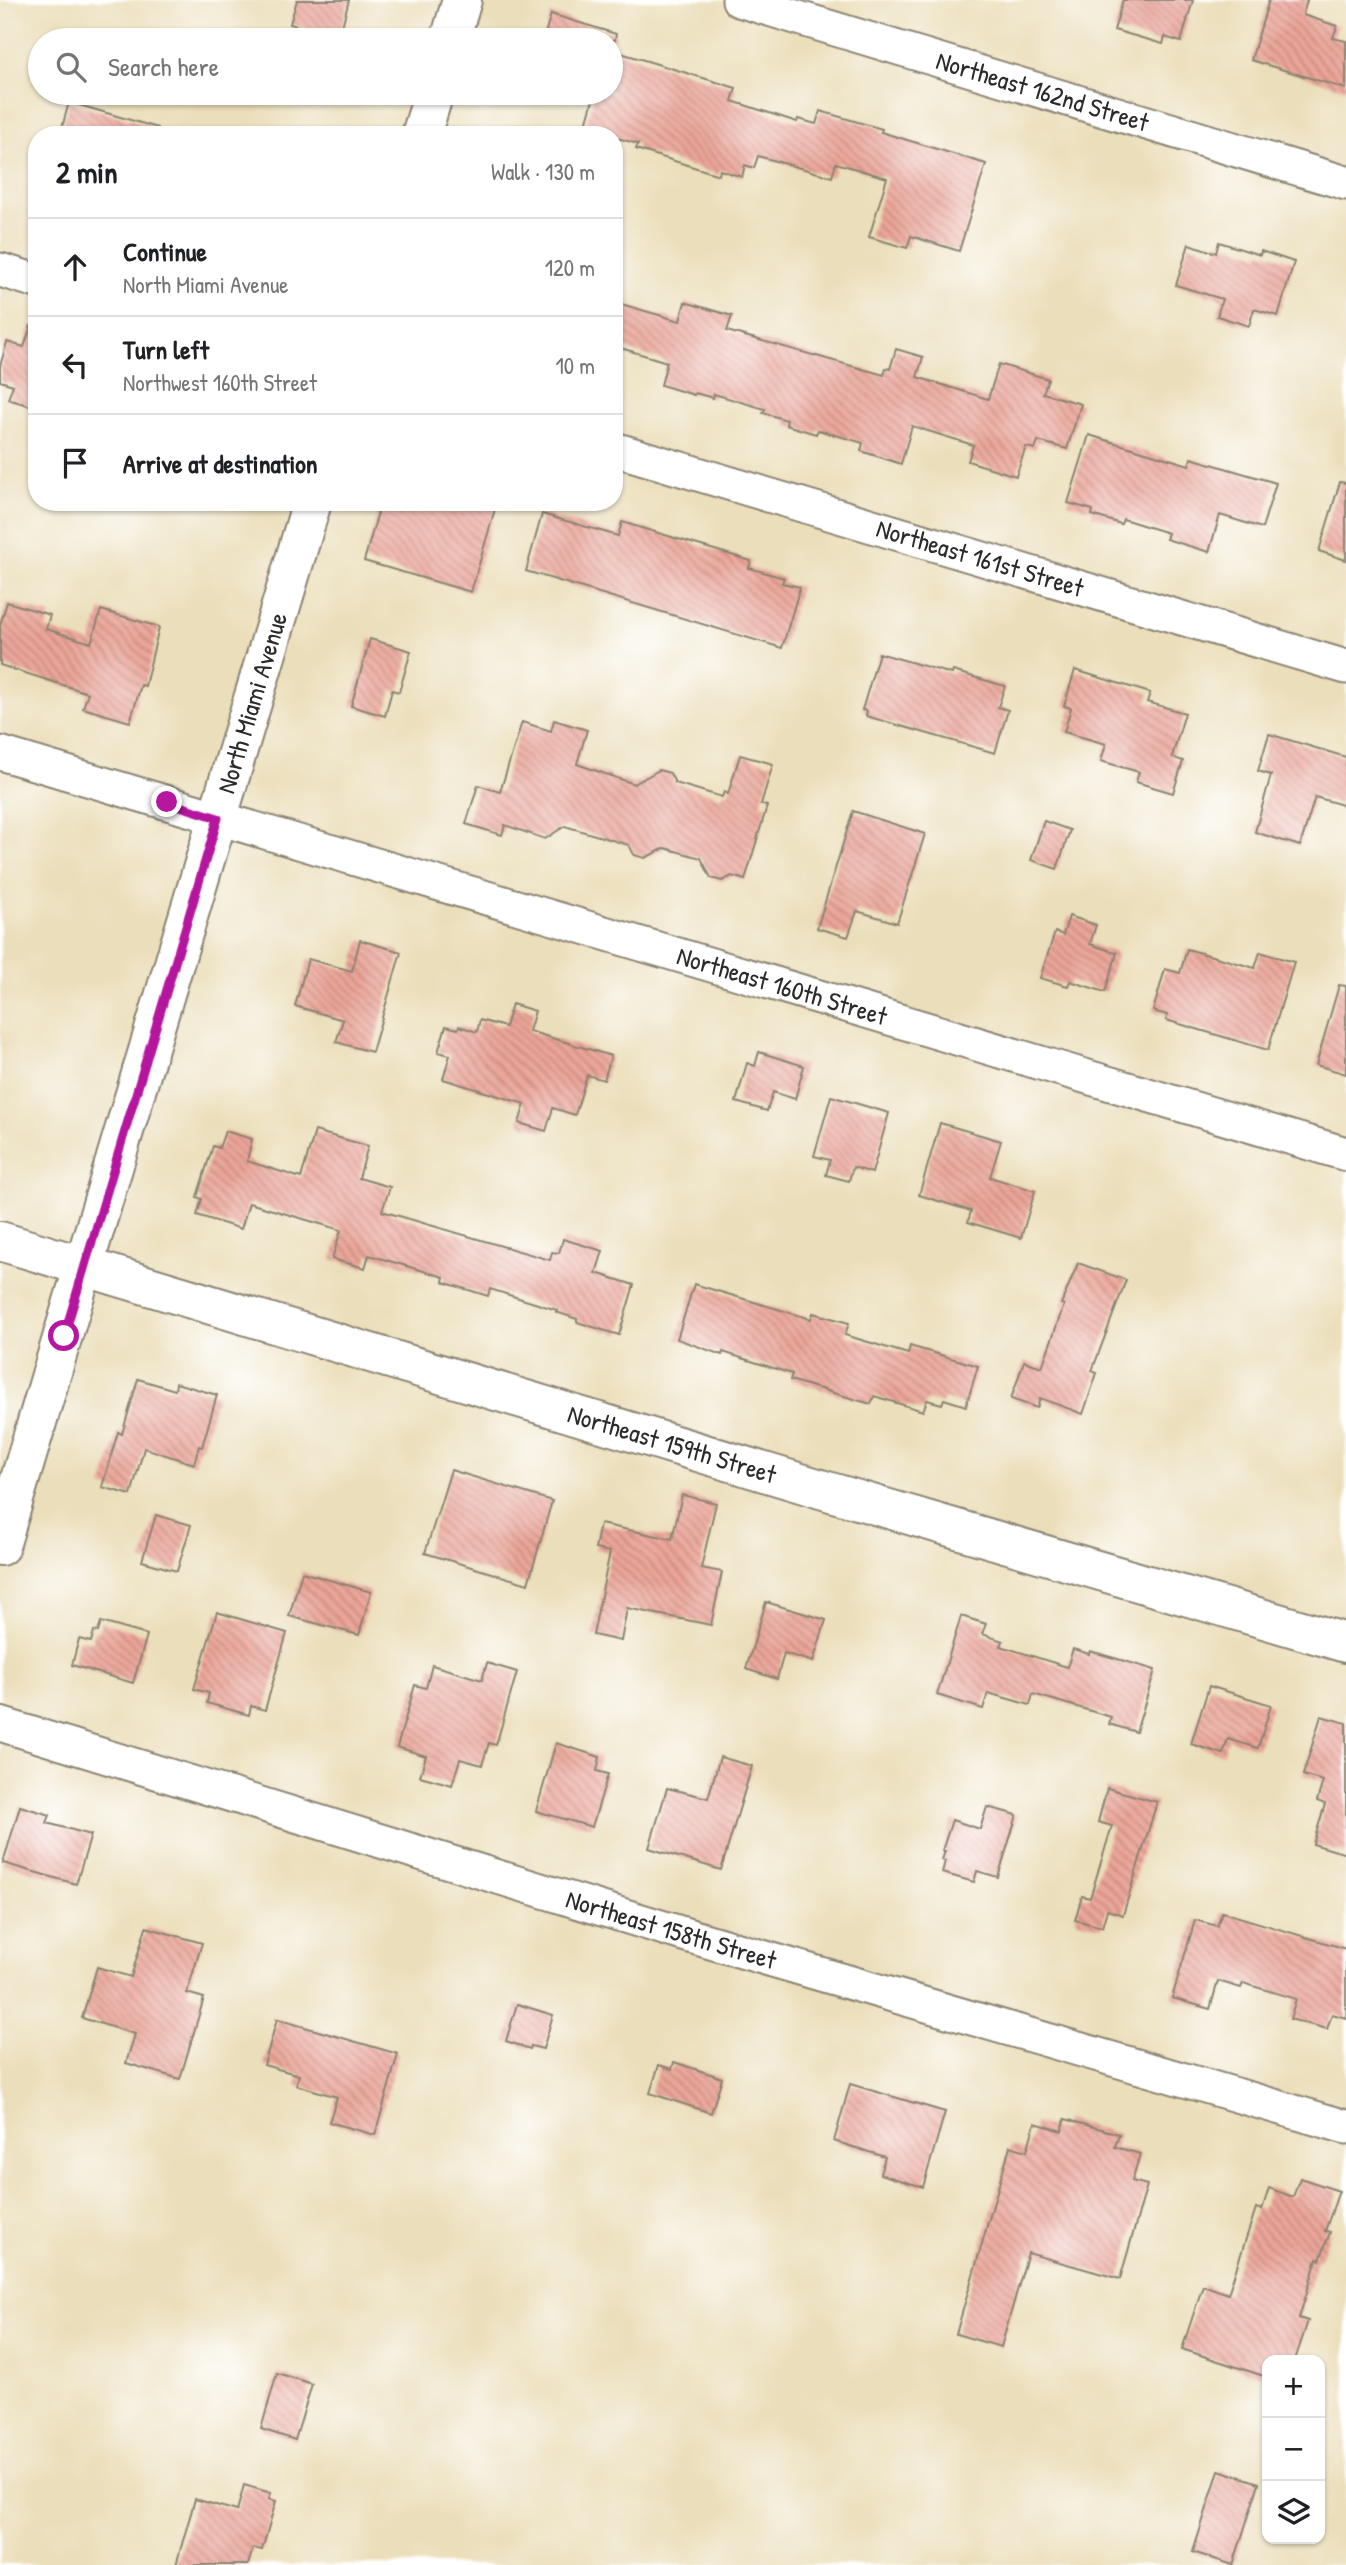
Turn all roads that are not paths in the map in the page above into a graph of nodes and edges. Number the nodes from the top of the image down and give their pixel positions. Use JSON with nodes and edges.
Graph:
{"nodes":[{"id":1,"x":462,"y":0,"type":"edge"},
{"id":2,"x":739,"y":0,"type":"edge"},
{"id":3,"x":454,"y":28,"type":"edge"},
{"id":4,"x":430,"y":105,"type":"edge"},
{"id":5,"x":424,"y":126,"type":"edge"},
{"id":6,"x":1346,"y":183,"type":"edge"},
{"id":7,"x":0,"y":270,"type":"edge"},
{"id":8,"x":28,"y":278,"type":"edge"},
{"id":9,"x":623,"y":452,"type":"edge"},
{"id":10,"x":309,"y":511,"type":"edge"},
{"id":11,"x":1346,"y":667,"type":"edge"},
{"id":12,"x":0,"y":753,"type":"edge"},
{"id":13,"x":218,"y":818,"type":"junction"},
{"id":14,"x":1346,"y":1154,"type":"edge"},
{"id":15,"x":0,"y":1241,"type":"edge"},
{"id":16,"x":84,"y":1266,"type":"junction"},
{"id":17,"x":0,"y":1546,"type":"edge"},
{"id":18,"x":1346,"y":1643,"type":"edge"},
{"id":19,"x":0,"y":1724,"type":"edge"},
{"id":20,"x":1346,"y":2127,"type":"edge"}],
"edges":[{"from":1,"to":3,"type":"street"},
{"from":2,"to":6,"type":"street","name":"Northeast 162nd Street"},
{"from":4,"to":5,"type":"street"},
{"from":7,"to":8,"type":"street"},
{"from":9,"to":11,"type":"street","name":"Northeast 161st Street"},
{"from":10,"to":13,"type":"street","name":"North Miami Avenue"},
{"from":12,"to":13,"type":"street","name":"Northeast 160th Street"},
{"from":13,"to":14,"type":"street","name":"Northeast 160th Street"},
{"from":13,"to":16,"type":"street","name":"North Miami Avenue"},
{"from":15,"to":16,"type":"street","name":"Northeast 159th Street"},
{"from":16,"to":17,"type":"street","name":"North Miami Avenue"},
{"from":16,"to":18,"type":"street","name":"Northeast 159th Street"},
{"from":19,"to":20,"type":"street","name":"Northeast 158th Street"}]}
